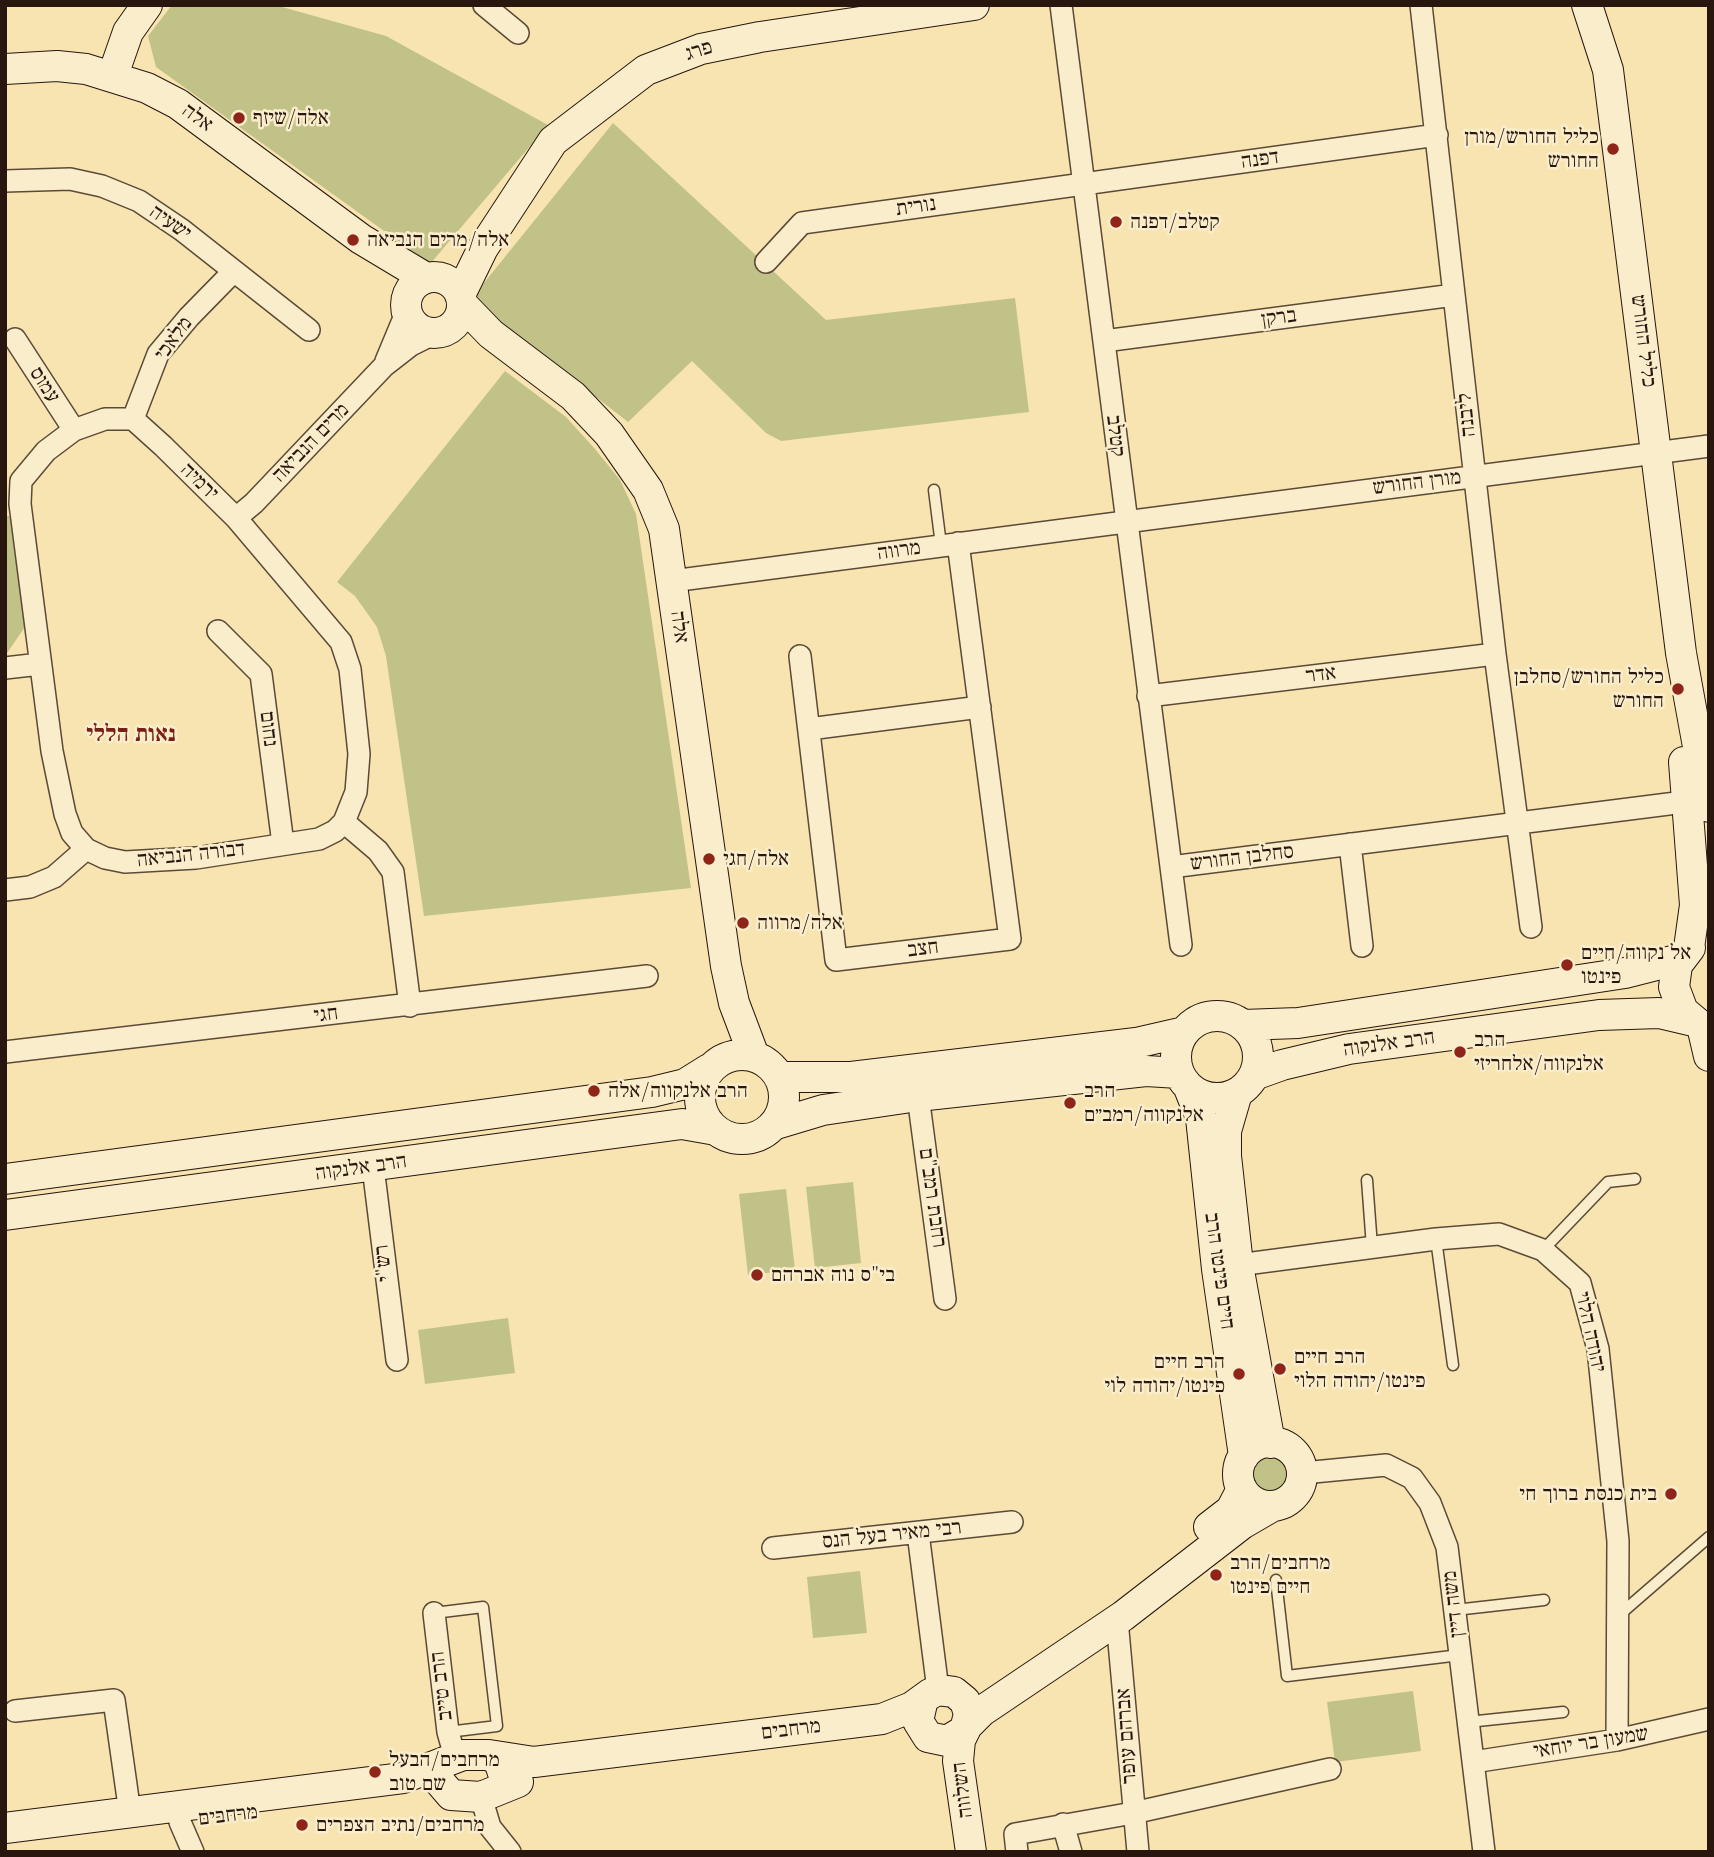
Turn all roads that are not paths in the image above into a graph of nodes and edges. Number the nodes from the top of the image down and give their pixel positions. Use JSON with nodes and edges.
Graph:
{"nodes":[{"id":1,"x":147,"y":5,"type":"edge"},
{"id":2,"x":484,"y":5,"type":"edge"},
{"id":3,"x":974,"y":5,"type":"edge"},
{"id":4,"x":1061,"y":5,"type":"edge"},
{"id":5,"x":1421,"y":5,"type":"edge"},
{"id":6,"x":1578,"y":5,"type":"edge"},
{"id":7,"x":1591,"y":18,"type":"edge"},
{"id":8,"x":518,"y":33,"type":"dead end"},
{"id":9,"x":5,"y":69,"type":"edge"},
{"id":10,"x":113,"y":75,"type":"junction"},
{"id":11,"x":1437,"y":135,"type":"junction"},
{"id":12,"x":5,"y":181,"type":"edge"},
{"id":13,"x":1083,"y":184,"type":"junction"},
{"id":14,"x":494,"y":229,"type":"junction"},
{"id":15,"x":766,"y":262,"type":"dead end"},
{"id":16,"x":234,"y":271,"type":"junction"},
{"id":17,"x":418,"y":291,"type":"junction"},
{"id":18,"x":1454,"y":295,"type":"junction"},
{"id":19,"x":451,"y":315,"type":"junction"},
{"id":20,"x":309,"y":330,"type":"dead end"},
{"id":21,"x":15,"y":339,"type":"dead end"},
{"id":22,"x":1104,"y":341,"type":"junction"},
{"id":23,"x":383,"y":366,"type":"junction"},
{"id":24,"x":133,"y":419,"type":"junction"},
{"id":25,"x":74,"y":430,"type":"junction"},
{"id":26,"x":1709,"y":446,"type":"edge"},
{"id":27,"x":1657,"y":452,"type":"junction"},
{"id":28,"x":1474,"y":476,"type":"junction"},
{"id":29,"x":934,"y":490,"type":"dead end"},
{"id":30,"x":12,"y":504,"type":"edge"},
{"id":31,"x":236,"y":518,"type":"junction"},
{"id":32,"x":1126,"y":521,"type":"junction"},
{"id":33,"x":950,"y":544,"type":"junction"},
{"id":34,"x":672,"y":581,"type":"junction"},
{"id":35,"x":218,"y":631,"type":"dead end"},
{"id":36,"x":1495,"y":654,"type":"junction"},
{"id":37,"x":800,"y":656,"type":"dead end"},
{"id":38,"x":40,"y":664,"type":"junction"},
{"id":39,"x":5,"y":668,"type":"edge"},
{"id":40,"x":1148,"y":696,"type":"junction"},
{"id":41,"x":980,"y":707,"type":"junction"},
{"id":42,"x":809,"y":729,"type":"junction"},
{"id":43,"x":1703,"y":802,"type":"edge"},
{"id":44,"x":344,"y":822,"type":"junction"},
{"id":45,"x":1517,"y":823,"type":"junction"},
{"id":46,"x":283,"y":844,"type":"junction"},
{"id":47,"x":1350,"y":844,"type":"junction"},
{"id":48,"x":86,"y":849,"type":"junction"},
{"id":49,"x":1171,"y":867,"type":"junction"},
{"id":50,"x":5,"y":890,"type":"edge"},
{"id":51,"x":1531,"y":927,"type":"dead end"},
{"id":52,"x":1181,"y":945,"type":"dead end"},
{"id":53,"x":1362,"y":946,"type":"dead end"},
{"id":54,"x":1693,"y":948,"type":"edge"},
{"id":55,"x":726,"y":966,"type":"junction"},
{"id":56,"x":648,"y":976,"type":"dead end"},
{"id":57,"x":410,"y":1006,"type":"junction"},
{"id":58,"x":1243,"y":1025,"type":"junction"},
{"id":59,"x":1701,"y":1025,"type":"edge"},
{"id":60,"x":1185,"y":1032,"type":"junction"},
{"id":61,"x":5,"y":1052,"type":"edge"},
{"id":62,"x":754,"y":1056,"type":"junction"},
{"id":63,"x":1709,"y":1056,"type":"edge"},
{"id":64,"x":715,"y":1065,"type":"junction"},
{"id":65,"x":779,"y":1077,"type":"junction"},
{"id":66,"x":1184,"y":1080,"type":"junction"},
{"id":67,"x":1246,"y":1084,"type":"junction"},
{"id":68,"x":918,"y":1096,"type":"junction"},
{"id":69,"x":773,"y":1125,"type":"junction"},
{"id":70,"x":716,"y":1130,"type":"junction"},
{"id":71,"x":373,"y":1167,"type":"junction"},
{"id":72,"x":1635,"y":1179,"type":"dead end"},
{"id":73,"x":5,"y":1180,"type":"edge"},
{"id":74,"x":1367,"y":1180,"type":"dead end"},
{"id":75,"x":5,"y":1215,"type":"edge"},
{"id":76,"x":1436,"y":1239,"type":"junction"},
{"id":77,"x":1373,"y":1247,"type":"junction"},
{"id":78,"x":1543,"y":1250,"type":"junction"},
{"id":79,"x":1238,"y":1265,"type":"junction"},
{"id":80,"x":946,"y":1299,"type":"dead end"},
{"id":81,"x":397,"y":1360,"type":"dead end"},
{"id":82,"x":1453,"y":1365,"type":"dead end"},
{"id":83,"x":1257,"y":1449,"type":"junction"},
{"id":84,"x":1303,"y":1473,"type":"junction"},
{"id":85,"x":1242,"y":1489,"type":"junction"},
{"id":86,"x":1273,"y":1506,"type":"junction"},
{"id":87,"x":1012,"y":1522,"type":"dead end"},
{"id":88,"x":918,"y":1533,"type":"junction"},
{"id":89,"x":1709,"y":1537,"type":"edge"},
{"id":90,"x":773,"y":1548,"type":"dead end"},
{"id":91,"x":1276,"y":1580,"type":"dead end"},
{"id":92,"x":1544,"y":1600,"type":"dead end"},
{"id":93,"x":1455,"y":1609,"type":"junction"},
{"id":94,"x":434,"y":1613,"type":"joint"},
{"id":95,"x":1617,"y":1617,"type":"junction"},
{"id":96,"x":1118,"y":1620,"type":"junction"},
{"id":97,"x":1460,"y":1655,"type":"junction"},
{"id":98,"x":941,"y":1695,"type":"junction"},
{"id":99,"x":15,"y":1711,"type":"dead end"},
{"id":100,"x":1563,"y":1712,"type":"dead end"},
{"id":101,"x":1709,"y":1719,"type":"edge"},
{"id":102,"x":1468,"y":1722,"type":"junction"},
{"id":103,"x":966,"y":1728,"type":"junction"},
{"id":104,"x":929,"y":1736,"type":"junction"},
{"id":105,"x":1616,"y":1740,"type":"junction"},
{"id":106,"x":448,"y":1751,"type":"junction"},
{"id":107,"x":488,"y":1755,"type":"junction"},
{"id":108,"x":1473,"y":1762,"type":"junction"},
{"id":109,"x":1330,"y":1769,"type":"dead end"},
{"id":110,"x":491,"y":1792,"type":"junction"},
{"id":111,"x":451,"y":1795,"type":"junction"},
{"id":112,"x":130,"y":1812,"type":"junction"},
{"id":113,"x":1133,"y":1812,"type":"junction"},
{"id":114,"x":180,"y":1822,"type":"junction"},
{"id":115,"x":1063,"y":1824,"type":"junction"},
{"id":116,"x":5,"y":1828,"type":"edge"},
{"id":117,"x":5,"y":1845,"type":"edge"},
{"id":118,"x":193,"y":1852,"type":"edge"},
{"id":119,"x":510,"y":1852,"type":"edge"},
{"id":120,"x":955,"y":1852,"type":"edge"},
{"id":121,"x":971,"y":1852,"type":"edge"},
{"id":122,"x":1017,"y":1852,"type":"edge"},
{"id":123,"x":1071,"y":1852,"type":"edge"},
{"id":124,"x":1138,"y":1852,"type":"edge"},
{"id":125,"x":1484,"y":1852,"type":"edge"}],
"edges":[{"from":1,"to":10,"type":"street"},
{"from":2,"to":8,"type":"street"},
{"from":3,"to":14,"type":"street","name":"פרג"},
{"from":4,"to":13,"type":"street","name":"קטלב"},
{"from":5,"to":11,"type":"street","name":"ליבנה"},
{"from":6,"to":7,"type":"street","name":"כליל החורש"},
{"from":7,"to":27,"type":"street","name":"כליל החורש"},
{"from":9,"to":10,"type":"street","name":"אלה"},
{"from":10,"to":17,"type":"street","name":"אלה"},
{"from":11,"to":13,"type":"street","name":"דפנה"},
{"from":11,"to":18,"type":"street","name":"ליבנה"},
{"from":12,"to":16,"type":"street","name":"ישעיה"},
{"from":13,"to":15,"type":"street","name":"נורית"},
{"from":13,"to":22,"type":"street","name":"קטלב"},
{"from":14,"to":17,"type":"street","name":"פרג"},
{"from":14,"to":19,"type":"street","name":"פרג"},
{"from":16,"to":20,"type":"street","name":"ישעיה"},
{"from":16,"to":24,"type":"street","name":"מלאכי"},
{"from":17,"to":19,"type":"street"},
{"from":17,"to":19,"type":"street"},
{"from":17,"to":23,"type":"street","name":"מרים הנביאה"},
{"from":18,"to":22,"type":"street","name":"ברקן"},
{"from":18,"to":28,"type":"street","name":"ליבנה"},
{"from":19,"to":23,"type":"street","name":"מרים הנביאה"},
{"from":19,"to":34,"type":"street","name":"אלה"},
{"from":21,"to":25,"type":"street","name":"עמוס"},
{"from":22,"to":32,"type":"street","name":"קטלב"},
{"from":23,"to":31,"type":"street","name":"מרים הנביאה"},
{"from":24,"to":25,"type":"street"},
{"from":24,"to":31,"type":"street","name":"ירמיה"},
{"from":25,"to":30,"type":"street"},
{"from":26,"to":27,"type":"street","name":"מורן החורש"},
{"from":27,"to":28,"type":"street","name":"מורן החורש"},
{"from":27,"to":43,"type":"street","name":"כליל החורש"},
{"from":28,"to":32,"type":"street","name":"מורן החורש"},
{"from":28,"to":36,"type":"street","name":"ליבנה"},
{"from":29,"to":33,"type":"lane"},
{"from":30,"to":38,"type":"street"},
{"from":31,"to":44,"type":"street","name":"ירמיה"},
{"from":32,"to":33,"type":"street","name":"מרווה"},
{"from":32,"to":40,"type":"street","name":"קטלב"},
{"from":33,"to":34,"type":"street","name":"מרווה"},
{"from":33,"to":41,"type":"street","name":"חצב"},
{"from":34,"to":55,"type":"street","name":"אלה"},
{"from":35,"to":46,"type":"street","name":"נחום"},
{"from":36,"to":40,"type":"street","name":"אדר"},
{"from":36,"to":45,"type":"street","name":"ליבנה"},
{"from":37,"to":42,"type":"street","name":"חצב"},
{"from":38,"to":39,"type":"street"},
{"from":38,"to":48,"type":"street"},
{"from":40,"to":49,"type":"street","name":"קטלב"},
{"from":41,"to":42,"type":"street"},
{"from":41,"to":42,"type":"street","name":"חצב"},
{"from":43,"to":45,"type":"street","name":"סחלבן החורש"},
{"from":43,"to":54,"type":"street","name":"כליל החורש"},
{"from":44,"to":46,"type":"street","name":"דבורה הנביאה"},
{"from":44,"to":57,"type":"street"},
{"from":45,"to":47,"type":"street","name":"סחלבן החורש"},
{"from":45,"to":51,"type":"street"},
{"from":46,"to":48,"type":"street","name":"דבורה הנביאה"},
{"from":47,"to":49,"type":"street","name":"סחלבן החורש"},
{"from":47,"to":53,"type":"street"},
{"from":48,"to":50,"type":"street"},
{"from":49,"to":52,"type":"street","name":"סחלבן החורש"},
{"from":54,"to":58,"type":"street","name":"הרב אלנקוה"},
{"from":54,"to":59,"type":"street","name":"כליל החורש"},
{"from":55,"to":62,"type":"street","name":"אלה"},
{"from":55,"to":64,"type":"street","name":"אלה"},
{"from":56,"to":57,"type":"street","name":"חגי"},
{"from":57,"to":61,"type":"street","name":"חגי"},
{"from":58,"to":60,"type":"street"},
{"from":58,"to":67,"type":"street"},
{"from":59,"to":63,"type":"street","name":"כליל החורש"},
{"from":59,"to":67,"type":"street","name":"הרב אלנקוה"},
{"from":60,"to":65,"type":"street"},
{"from":60,"to":66,"type":"street"},
{"from":62,"to":64,"type":"street"},
{"from":62,"to":65,"type":"street"},
{"from":64,"to":70,"type":"street"},
{"from":64,"to":73,"type":"street","name":"הרב אלנקוה"},
{"from":65,"to":69,"type":"street"},
{"from":66,"to":67,"type":"street"},
{"from":66,"to":68,"type":"street"},
{"from":66,"to":83,"type":"street","name":"חיים פינטו הרב"},
{"from":67,"to":79,"type":"street","name":"חיים פינטו הרב"},
{"from":68,"to":69,"type":"street"},
{"from":68,"to":80,"type":"street","name":"רחבת רמב\"ם"},
{"from":69,"to":70,"type":"street"},
{"from":70,"to":71,"type":"street","name":"הרב אלנקוה"},
{"from":71,"to":75,"type":"street","name":"הרב אלנקוה"},
{"from":71,"to":81,"type":"street","name":"רש\"י"},
{"from":72,"to":78,"type":"lane"},
{"from":74,"to":77,"type":"lane"},
{"from":76,"to":77,"type":"street","name":"יהודה הלוי"},
{"from":76,"to":78,"type":"street","name":"יהודה הלוי"},
{"from":76,"to":82,"type":"lane"},
{"from":77,"to":79,"type":"street","name":"יהודה הלוי"},
{"from":78,"to":95,"type":"street","name":"יהודה הלוי"},
{"from":79,"to":83,"type":"street","name":"חיים פינטו הרב"},
{"from":83,"to":84,"type":"street"},
{"from":83,"to":85,"type":"street"},
{"from":84,"to":86,"type":"street"},
{"from":84,"to":93,"type":"street","name":"משה דיין"},
{"from":85,"to":86,"type":"street"},
{"from":85,"to":98,"type":"street","name":"מרחבים"},
{"from":86,"to":96,"type":"street"},
{"from":87,"to":88,"type":"street","name":"רבי מאיר בעל הנס"},
{"from":88,"to":90,"type":"street","name":"רבי מאיר בעל הנס"},
{"from":88,"to":98,"type":"street"},
{"from":89,"to":95,"type":"lane"},
{"from":91,"to":97,"type":"lane"},
{"from":92,"to":93,"type":"lane"},
{"from":93,"to":97,"type":"street","name":"משה דיין"},
{"from":94,"to":106,"type":"street","name":"הרב טייב"},
{"from":94,"to":106,"type":"lane"},
{"from":95,"to":105,"type":"street","name":"יהודה הלוי"},
{"from":96,"to":103,"type":"street"},
{"from":96,"to":113,"type":"street","name":"אברהם עופר"},
{"from":97,"to":102,"type":"street","name":"משה דיין"},
{"from":98,"to":103,"type":"street"},
{"from":98,"to":104,"type":"street"},
{"from":98,"to":107,"type":"street","name":"מרחבים"},
{"from":99,"to":112,"type":"street"},
{"from":100,"to":102,"type":"lane"},
{"from":101,"to":105,"type":"street","name":"שמעון בר יוחאי"},
{"from":102,"to":108,"type":"street","name":"משה דיין"},
{"from":103,"to":104,"type":"street"},
{"from":103,"to":121,"type":"street","name":"השלווה"},
{"from":104,"to":110,"type":"street","name":"מרחבים"},
{"from":104,"to":120,"type":"street","name":"השלווה"},
{"from":105,"to":108,"type":"street","name":"שמעון בר יוחאי"},
{"from":106,"to":107,"type":"street"},
{"from":106,"to":111,"type":"street"},
{"from":106,"to":112,"type":"street","name":"מרחבים"},
{"from":107,"to":110,"type":"street"},
{"from":108,"to":125,"type":"street","name":"משה דיין"},
{"from":109,"to":113,"type":"street"},
{"from":110,"to":111,"type":"street"},
{"from":110,"to":119,"type":"street"},
{"from":111,"to":114,"type":"street","name":"מרחבים"},
{"from":112,"to":116,"type":"street","name":"מרחבים"},
{"from":113,"to":115,"type":"street"},
{"from":113,"to":124,"type":"street","name":"אברהם עופר"},
{"from":114,"to":117,"type":"street","name":"מרחבים"},
{"from":114,"to":118,"type":"street"},
{"from":115,"to":122,"type":"street"},
{"from":115,"to":123,"type":"street"}]}
